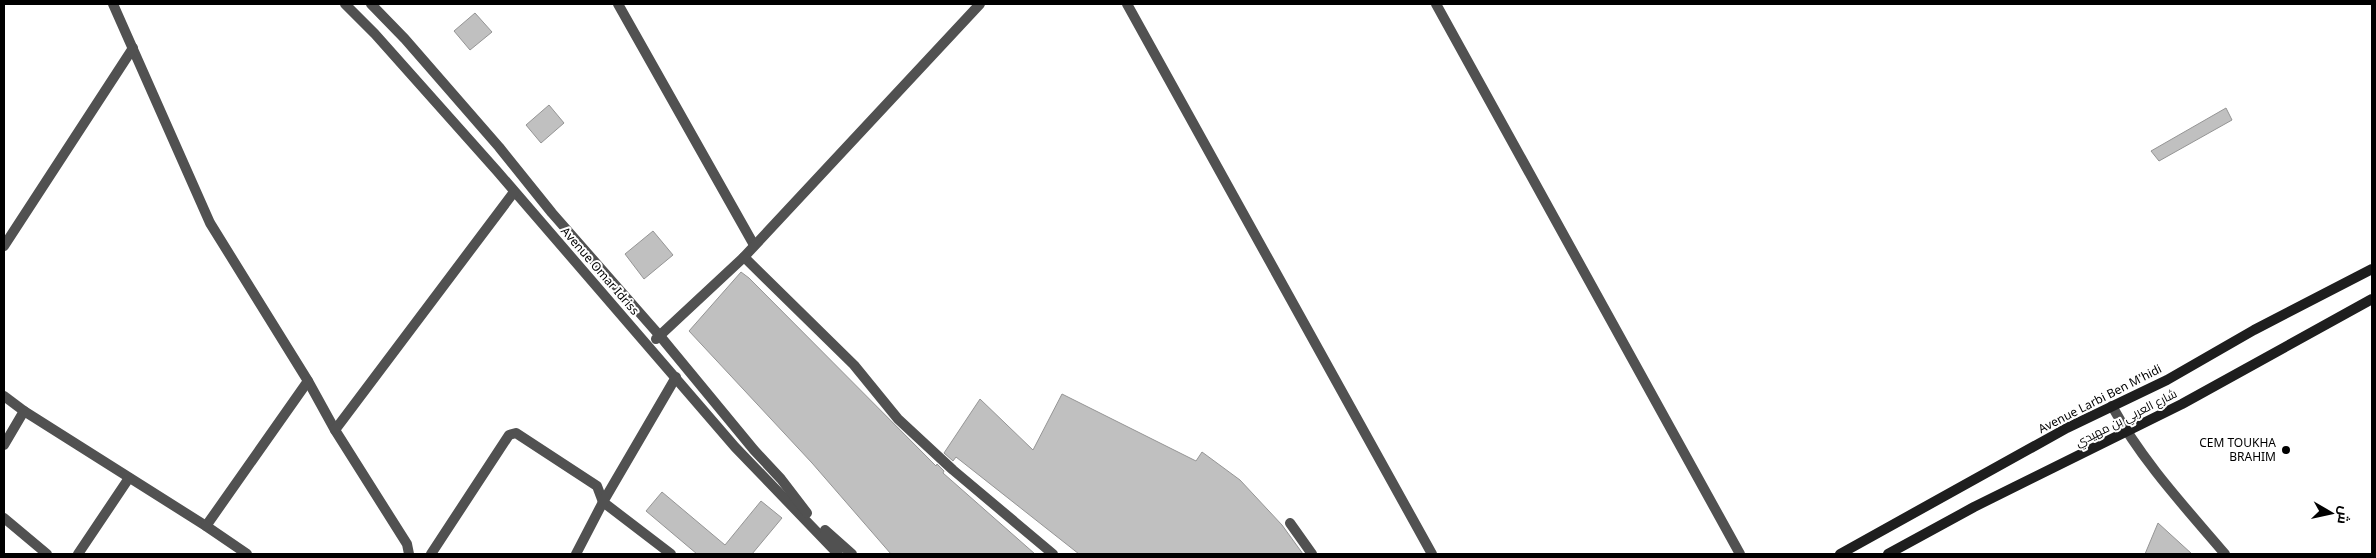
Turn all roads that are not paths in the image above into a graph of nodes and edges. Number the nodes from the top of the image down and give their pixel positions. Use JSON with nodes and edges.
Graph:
{"nodes":[{"id":1,"x":113,"y":4,"type":"edge"},
{"id":2,"x":345,"y":4,"type":"edge"},
{"id":3,"x":371,"y":4,"type":"edge"},
{"id":4,"x":618,"y":4,"type":"edge"},
{"id":5,"x":980,"y":4,"type":"edge"},
{"id":6,"x":1127,"y":4,"type":"edge"},
{"id":7,"x":1436,"y":4,"type":"edge"},
{"id":8,"x":133,"y":48,"type":"junction"},
{"id":9,"x":514,"y":192,"type":"junction"},
{"id":10,"x":754,"y":245,"type":"junction"},
{"id":11,"x":4,"y":246,"type":"edge"},
{"id":12,"x":744,"y":257,"type":"junction"},
{"id":13,"x":2372,"y":269,"type":"edge"},
{"id":14,"x":2372,"y":299,"type":"edge"},
{"id":15,"x":660,"y":336,"type":"junction"},
{"id":16,"x":649,"y":347,"type":"junction"},
{"id":17,"x":676,"y":377,"type":"junction"},
{"id":18,"x":308,"y":381,"type":"junction"},
{"id":19,"x":4,"y":396,"type":"edge"},
{"id":20,"x":2112,"y":406,"type":"junction"},
{"id":21,"x":24,"y":411,"type":"junction"},
{"id":22,"x":335,"y":430,"type":"junction"},
{"id":23,"x":2126,"y":432,"type":"junction"},
{"id":24,"x":4,"y":445,"type":"edge"},
{"id":25,"x":129,"y":478,"type":"junction"},
{"id":26,"x":603,"y":502,"type":"junction"},
{"id":27,"x":4,"y":518,"type":"edge"},
{"id":28,"x":1290,"y":523,"type":"dead end"},
{"id":29,"x":206,"y":526,"type":"junction"},
{"id":30,"x":47,"y":554,"type":"edge"},
{"id":31,"x":78,"y":554,"type":"edge"},
{"id":32,"x":247,"y":554,"type":"edge"},
{"id":33,"x":409,"y":554,"type":"edge"},
{"id":34,"x":431,"y":554,"type":"edge"},
{"id":35,"x":576,"y":554,"type":"edge"},
{"id":36,"x":671,"y":554,"type":"edge"},
{"id":37,"x":838,"y":554,"type":"edge"},
{"id":38,"x":852,"y":554,"type":"edge"},
{"id":39,"x":1053,"y":554,"type":"edge"},
{"id":40,"x":1312,"y":554,"type":"edge"},
{"id":41,"x":1432,"y":554,"type":"edge"},
{"id":42,"x":1740,"y":554,"type":"edge"},
{"id":43,"x":1840,"y":554,"type":"edge"},
{"id":44,"x":1888,"y":554,"type":"edge"},
{"id":45,"x":2225,"y":554,"type":"edge"}],
"edges":[{"from":1,"to":8,"type":"street"},
{"from":2,"to":9,"type":"street","name":"Avenue Omar Idriss"},
{"from":3,"to":15,"type":"street"},
{"from":4,"to":10,"type":"street"},
{"from":5,"to":10,"type":"street"},
{"from":6,"to":41,"type":"street"},
{"from":7,"to":42,"type":"street"},
{"from":8,"to":11,"type":"street"},
{"from":8,"to":18,"type":"street"},
{"from":9,"to":16,"type":"street","name":"Avenue Omar Idriss"},
{"from":9,"to":22,"type":"street"},
{"from":10,"to":12,"type":"street"},
{"from":12,"to":15,"type":"street"},
{"from":12,"to":39,"type":"street"},
{"from":13,"to":20,"type":"main road","name":"Avenue Larbi Ben M'hidi"},
{"from":14,"to":23,"type":"main road","name":"شارع العربي بن مهيدي"},
{"from":15,"to":16,"type":"street"},
{"from":15,"to":38,"type":"street"},
{"from":16,"to":17,"type":"street","name":"Avenue Omar Idriss"},
{"from":17,"to":26,"type":"street"},
{"from":17,"to":37,"type":"street","name":"Avenue Omar Idriss"},
{"from":18,"to":22,"type":"street"},
{"from":18,"to":29,"type":"street"},
{"from":19,"to":21,"type":"street"},
{"from":20,"to":23,"type":"street"},
{"from":20,"to":43,"type":"main road","name":"Avenue Larbi Ben M'hidi"},
{"from":21,"to":24,"type":"street"},
{"from":21,"to":25,"type":"street"},
{"from":22,"to":33,"type":"street"},
{"from":23,"to":44,"type":"main road","name":"شارع العربي بن مهيدي"},
{"from":23,"to":45,"type":"street"},
{"from":25,"to":29,"type":"street"},
{"from":25,"to":31,"type":"street"},
{"from":26,"to":34,"type":"street"},
{"from":26,"to":35,"type":"street"},
{"from":26,"to":36,"type":"street"},
{"from":27,"to":30,"type":"street"},
{"from":28,"to":40,"type":"street"},
{"from":29,"to":32,"type":"street"}]}
